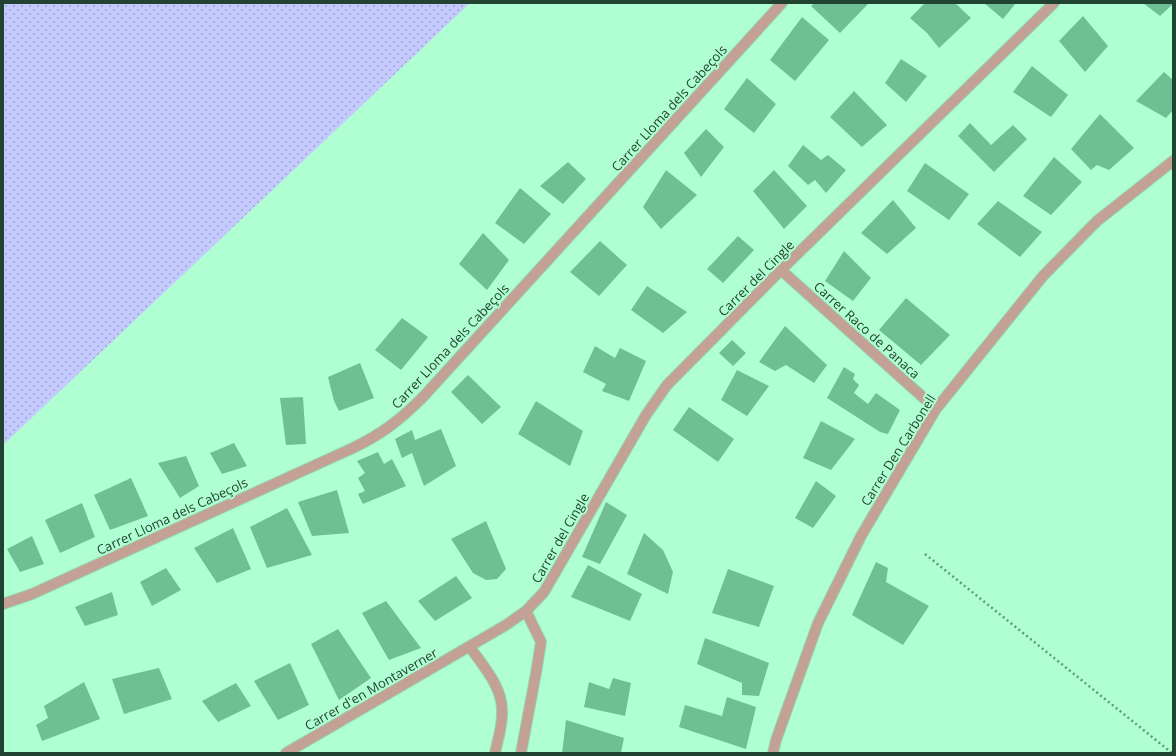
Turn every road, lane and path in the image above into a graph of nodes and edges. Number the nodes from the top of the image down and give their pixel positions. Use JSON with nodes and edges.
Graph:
{"nodes":[{"id":1,"x":782,"y":3,"type":"edge"},
{"id":2,"x":1054,"y":3,"type":"edge"},
{"id":3,"x":1173,"y":161,"type":"edge"},
{"id":4,"x":782,"y":270,"type":"junction"},
{"id":5,"x":936,"y":409,"type":"junction"},
{"id":6,"x":925,"y":554,"type":"dead end"},
{"id":7,"x":3,"y":604,"type":"edge"},
{"id":8,"x":526,"y":611,"type":"junction"},
{"id":9,"x":470,"y":647,"type":"junction"},
{"id":10,"x":286,"y":753,"type":"edge"},
{"id":11,"x":495,"y":753,"type":"edge"},
{"id":12,"x":521,"y":753,"type":"edge"},
{"id":13,"x":773,"y":753,"type":"edge"},
{"id":14,"x":1172,"y":753,"type":"edge"}],
"edges":[{"from":1,"to":7,"type":"street","name":"Carrer Lloma dels Cabeçols"},
{"from":2,"to":4,"type":"street","name":"Carrer del Cingle"},
{"from":3,"to":5,"type":"street","name":"Carrer Den Carbonell"},
{"from":4,"to":5,"type":"street","name":"Carrer Raco de Panaca"},
{"from":4,"to":8,"type":"street","name":"Carrer del Cingle"},
{"from":5,"to":13,"type":"street","name":"Carrer Den Carbonell"},
{"from":6,"to":14,"type":"path"},
{"from":8,"to":9,"type":"street","name":"Carrer del Cingle"},
{"from":8,"to":12,"type":"street"},
{"from":9,"to":10,"type":"street","name":"Carrer d'en Montaverner"},
{"from":9,"to":11,"type":"street"}]}
